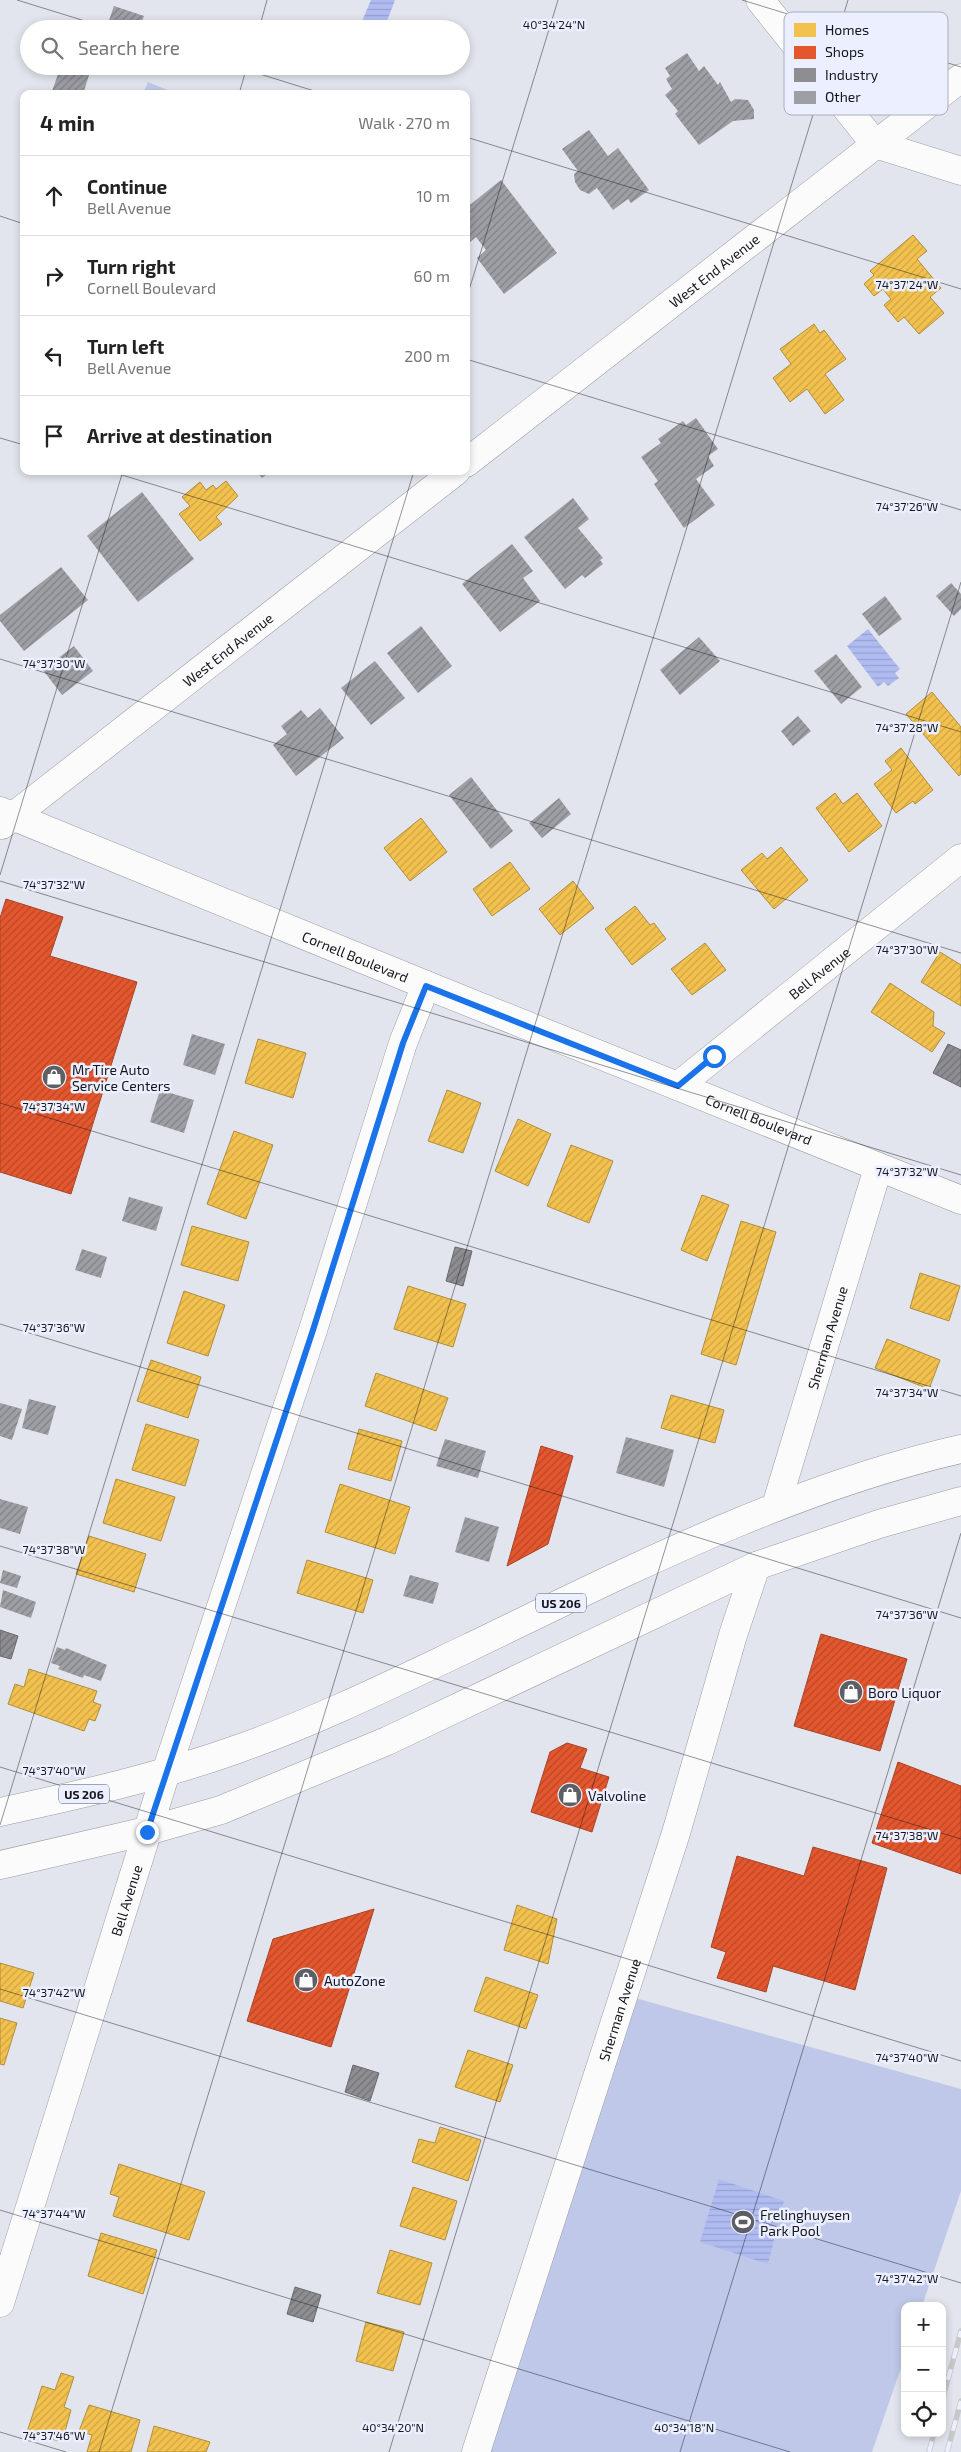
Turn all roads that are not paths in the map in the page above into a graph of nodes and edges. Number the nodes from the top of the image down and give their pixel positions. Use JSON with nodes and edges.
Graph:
{"nodes":[{"id":1,"x":760,"y":0,"type":"edge"},
{"id":2,"x":784,"y":30,"type":"edge"},
{"id":3,"x":961,"y":78,"type":"edge"},
{"id":4,"x":948,"y":88,"type":"edge"},
{"id":5,"x":852,"y":115,"type":"edge"},
{"id":6,"x":913,"y":115,"type":"edge"},
{"id":7,"x":875,"y":144,"type":"junction"},
{"id":8,"x":961,"y":171,"type":"edge"},
{"id":9,"x":470,"y":460,"type":"edge"},
{"id":10,"x":451,"y":475,"type":"edge"},
{"id":11,"x":4,"y":818,"type":"edge"},
{"id":12,"x":961,"y":858,"type":"edge"},
{"id":13,"x":426,"y":986,"type":"junction"},
{"id":14,"x":678,"y":1086,"type":"junction"},
{"id":15,"x":878,"y":1168,"type":"junction"},
{"id":16,"x":961,"y":1200,"type":"edge"},
{"id":17,"x":961,"y":1449,"type":"edge"},
{"id":18,"x":961,"y":1501,"type":"edge"},
{"id":19,"x":776,"y":1506,"type":"junction"},
{"id":20,"x":756,"y":1566,"type":"junction"},
{"id":21,"x":166,"y":1772,"type":"junction"},
{"id":22,"x":0,"y":1812,"type":"edge"},
{"id":23,"x":147,"y":1832,"type":"junction"},
{"id":24,"x":0,"y":1864,"type":"edge"},
{"id":25,"x":0,"y":2303,"type":"edge"},
{"id":26,"x":476,"y":2452,"type":"edge"}],
"edges":[{"from":1,"to":2,"type":"main road"},
{"from":3,"to":4,"type":"main road","name":"West End Avenue"},
{"from":5,"to":7,"type":"main road"},
{"from":6,"to":7,"type":"main road","name":"West End Avenue"},
{"from":7,"to":8,"type":"main road"},
{"from":7,"to":9,"type":"main road","name":"West End Avenue"},
{"from":10,"to":11,"type":"main road","name":"West End Avenue"},
{"from":11,"to":13,"type":"main road","name":"Cornell Boulevard"},
{"from":12,"to":14,"type":"main road","name":"Bell Avenue"},
{"from":13,"to":14,"type":"main road","name":"Cornell Boulevard"},
{"from":13,"to":21,"type":"main road","name":"Bell Avenue"},
{"from":14,"to":15,"type":"main road","name":"Cornell Boulevard"},
{"from":15,"to":16,"type":"main road","name":"Cornell Boulevard"},
{"from":15,"to":19,"type":"main road","name":"Sherman Avenue"},
{"from":17,"to":19,"type":"main road","number":"US 206"},
{"from":18,"to":20,"type":"main road"},
{"from":19,"to":21,"type":"main road","number":"US 206"},
{"from":20,"to":23,"type":"main road"},
{"from":20,"to":26,"type":"main road","name":"Sherman Avenue"},
{"from":21,"to":22,"type":"main road","number":"US 206"},
{"from":21,"to":23,"type":"main road","name":"Bell Avenue"},
{"from":23,"to":24,"type":"main road"},
{"from":23,"to":25,"type":"main road","name":"Bell Avenue"}]}
